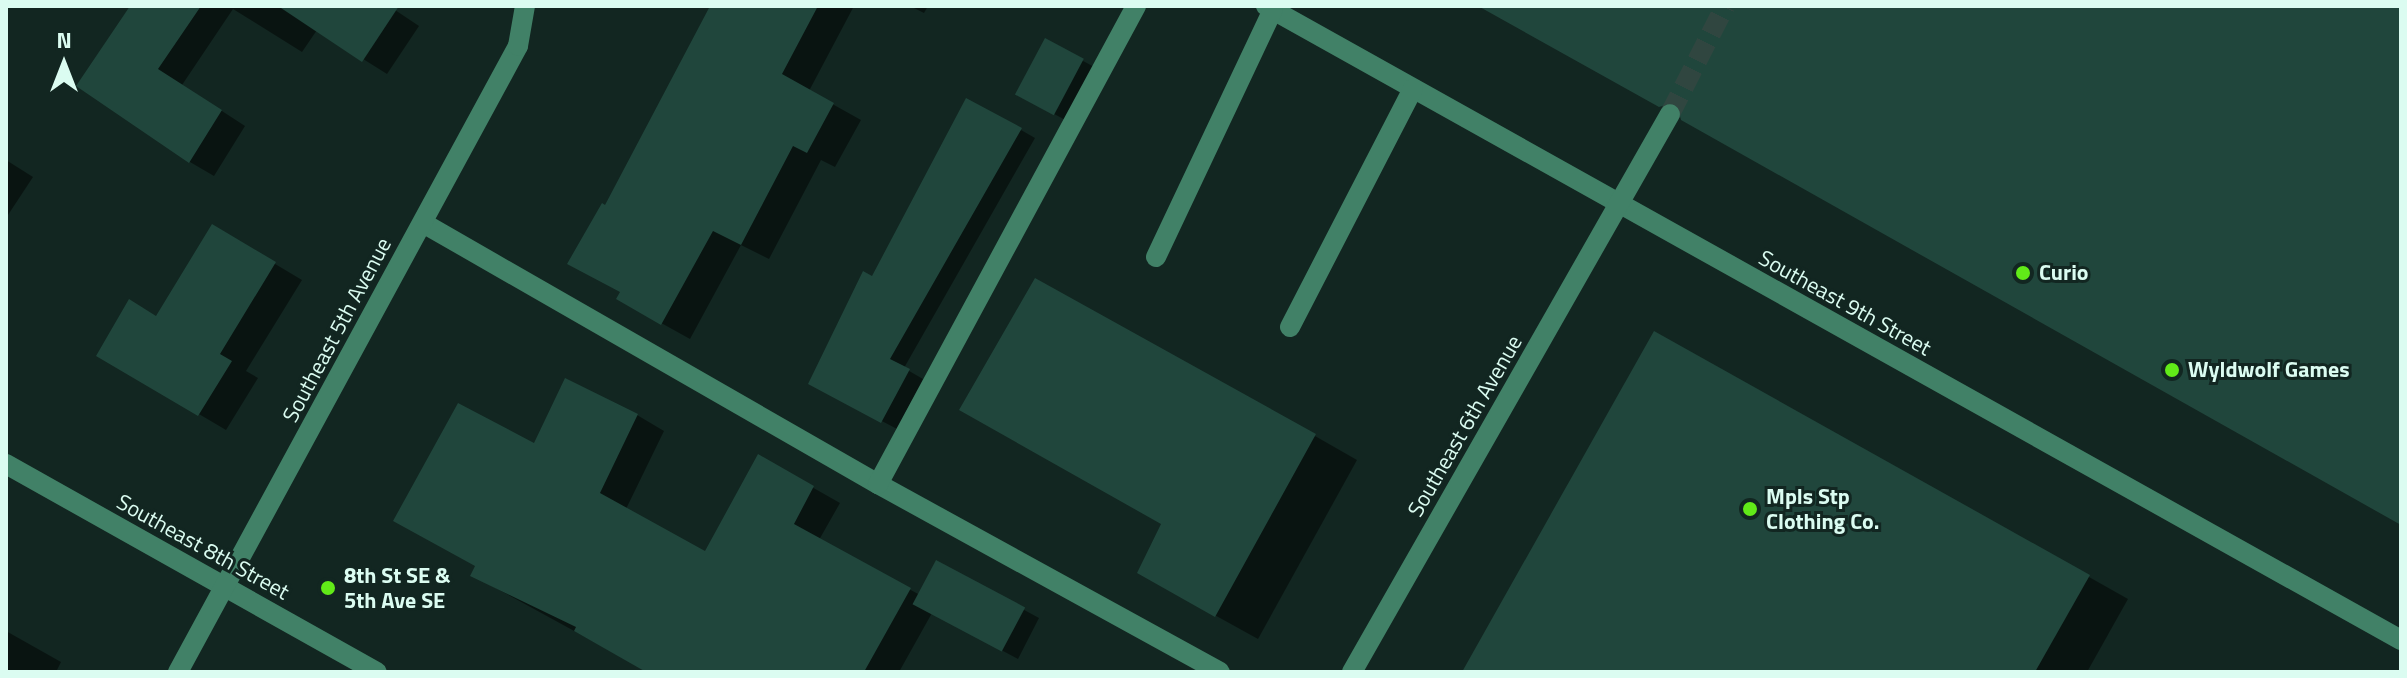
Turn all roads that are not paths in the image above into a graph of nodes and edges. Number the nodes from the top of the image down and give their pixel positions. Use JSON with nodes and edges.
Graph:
{"nodes":[{"id":1,"x":525,"y":6,"type":"edge"},
{"id":2,"x":1136,"y":6,"type":"edge"},
{"id":3,"x":1269,"y":8,"type":"edge"},
{"id":4,"x":1413,"y":89,"type":"junction"},
{"id":5,"x":1670,"y":114,"type":"tunnel mouth"},
{"id":6,"x":1620,"y":204,"type":"junction"},
{"id":7,"x":423,"y":223,"type":"junction"},
{"id":8,"x":1156,"y":257,"type":"dead end"},
{"id":9,"x":1290,"y":327,"type":"dead end"},
{"id":10,"x":6,"y":464,"type":"edge"},
{"id":11,"x":878,"y":484,"type":"junction"},
{"id":12,"x":225,"y":588,"type":"junction"},
{"id":13,"x":2401,"y":640,"type":"edge"},
{"id":14,"x":178,"y":672,"type":"edge"},
{"id":15,"x":377,"y":672,"type":"edge"},
{"id":16,"x":1220,"y":672,"type":"edge"},
{"id":17,"x":1352,"y":672,"type":"edge"}],
"edges":[{"from":1,"to":7,"type":"street","name":"Southeast 5th Avenue"},
{"from":2,"to":11,"type":"street"},
{"from":3,"to":4,"type":"street","name":"Southeast 9th Street"},
{"from":3,"to":8,"type":"street"},
{"from":4,"to":6,"type":"street","name":"Southeast 9th Street"},
{"from":4,"to":9,"type":"street"},
{"from":5,"to":6,"type":"street","name":"Southeast 6th Avenue"},
{"from":6,"to":13,"type":"street","name":"Southeast 9th Street"},
{"from":6,"to":17,"type":"street","name":"Southeast 6th Avenue"},
{"from":7,"to":11,"type":"street"},
{"from":7,"to":12,"type":"street","name":"Southeast 5th Avenue"},
{"from":10,"to":12,"type":"street","name":"Southeast 8th Street"},
{"from":11,"to":16,"type":"street"},
{"from":12,"to":14,"type":"street","name":"Southeast 5th Avenue"},
{"from":12,"to":15,"type":"street","name":"Southeast 8th Street"}]}
